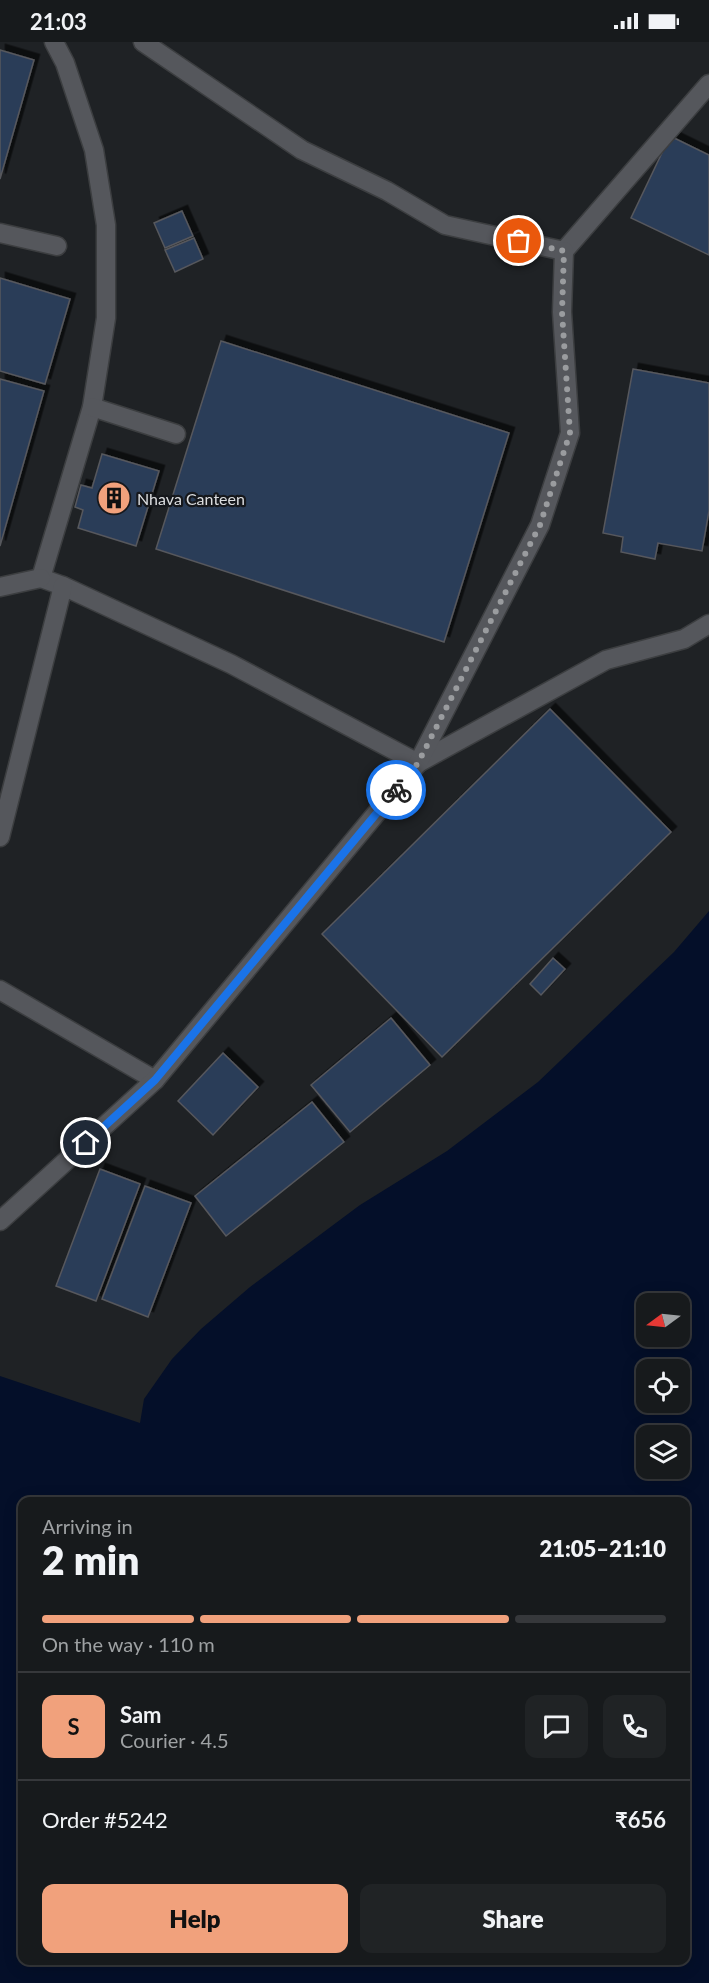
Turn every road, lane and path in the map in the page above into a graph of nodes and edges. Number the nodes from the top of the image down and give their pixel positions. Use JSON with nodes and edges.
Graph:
{"nodes":[{"id":1,"x":54,"y":42,"type":"edge"},
{"id":2,"x":143,"y":42,"type":"edge"},
{"id":3,"x":709,"y":84,"type":"edge"},
{"id":4,"x":0,"y":233,"type":"edge"},
{"id":5,"x":57,"y":246,"type":"dead end"},
{"id":6,"x":564,"y":251,"type":"junction"},
{"id":7,"x":92,"y":407,"type":"junction"},
{"id":8,"x":176,"y":434,"type":"dead end"},
{"id":9,"x":41,"y":578,"type":"junction"},
{"id":10,"x":63,"y":586,"type":"junction"},
{"id":11,"x":0,"y":587,"type":"edge"},
{"id":12,"x":709,"y":624,"type":"edge"},
{"id":13,"x":418,"y":763,"type":"junction"},
{"id":14,"x":0,"y":837,"type":"edge"},
{"id":15,"x":0,"y":990,"type":"edge"},
{"id":16,"x":155,"y":1080,"type":"junction"},
{"id":17,"x":0,"y":1221,"type":"edge"}],
"edges":[{"from":1,"to":7,"type":"street"},
{"from":2,"to":6,"type":"street"},
{"from":3,"to":6,"type":"street"},
{"from":4,"to":5,"type":"street"},
{"from":6,"to":13,"type":"street"},
{"from":7,"to":8,"type":"street"},
{"from":7,"to":9,"type":"street"},
{"from":9,"to":10,"type":"street"},
{"from":9,"to":11,"type":"street"},
{"from":10,"to":13,"type":"street"},
{"from":10,"to":14,"type":"street"},
{"from":12,"to":13,"type":"street"},
{"from":13,"to":16,"type":"street"},
{"from":15,"to":16,"type":"street"},
{"from":16,"to":17,"type":"street"}]}
